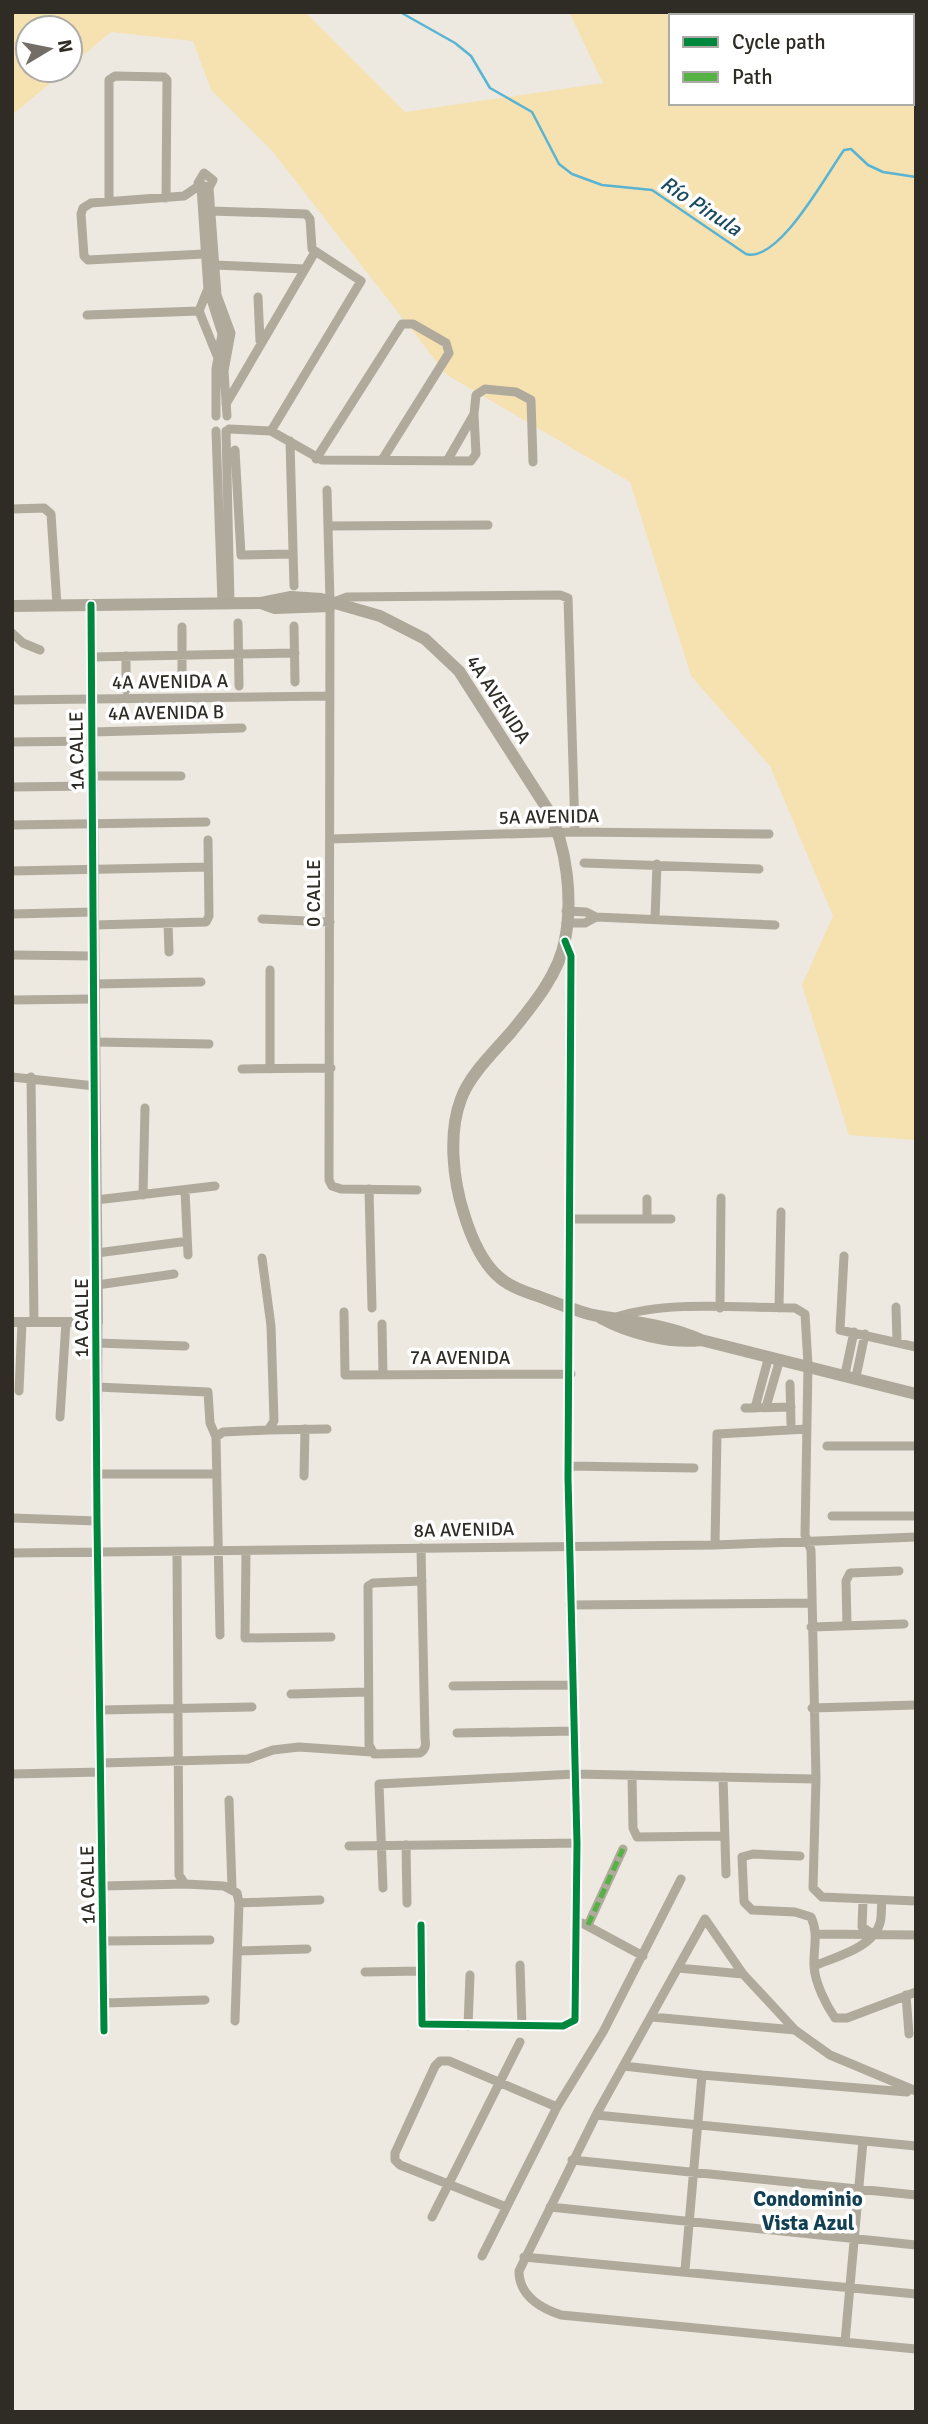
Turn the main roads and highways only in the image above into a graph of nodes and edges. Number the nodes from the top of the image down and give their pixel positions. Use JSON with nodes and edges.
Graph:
{"nodes":[{"id":1,"x":12,"y":606,"type":"edge"},
{"id":2,"x":594,"y":1315,"type":"junction"},
{"id":3,"x":701,"y":1340,"type":"junction"},
{"id":4,"x":916,"y":1394,"type":"edge"}],
"edges":[{"from":1,"to":2,"type":"main road","name":"4A AVENIDA"},
{"from":2,"to":3,"type":"main road"},
{"from":2,"to":3,"type":"main road"},
{"from":3,"to":4,"type":"main road"}]}
